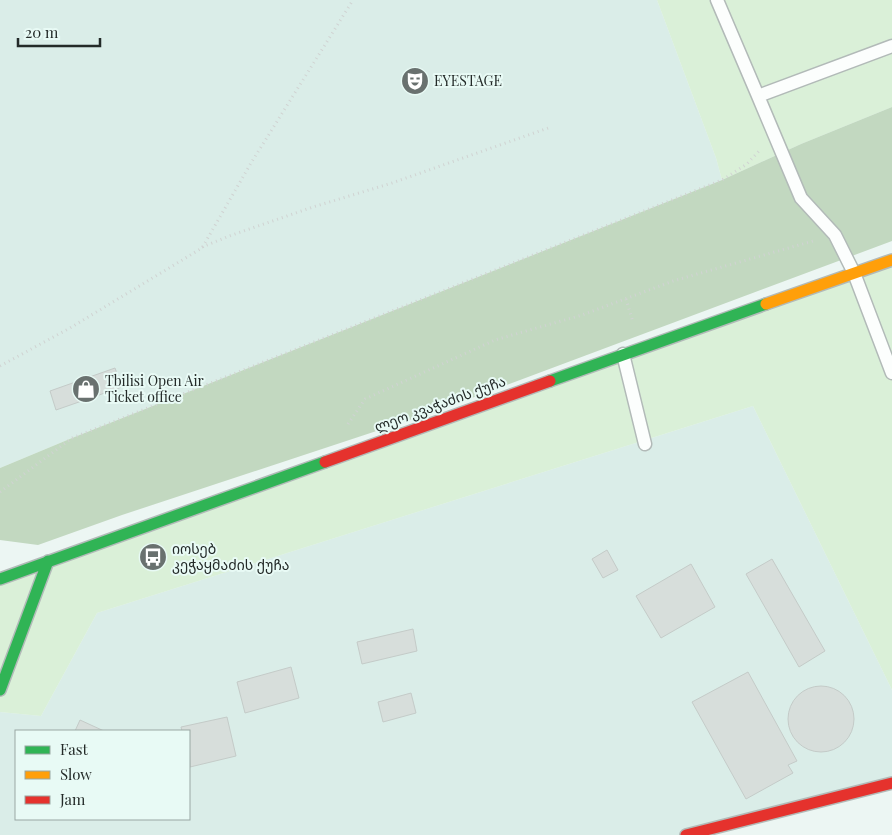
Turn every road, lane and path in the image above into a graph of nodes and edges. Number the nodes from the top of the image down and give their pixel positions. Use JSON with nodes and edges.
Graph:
{"nodes":[{"id":1,"x":353,"y":0,"type":"edge"},
{"id":2,"x":717,"y":0,"type":"edge"},
{"id":3,"x":892,"y":46,"type":"edge"},
{"id":4,"x":758,"y":96,"type":"junction"},
{"id":5,"x":770,"y":126,"type":"junction"},
{"id":6,"x":551,"y":127,"type":"dead end"},
{"id":7,"x":835,"y":235,"type":"junction"},
{"id":8,"x":202,"y":248,"type":"junction"},
{"id":9,"x":892,"y":260,"type":"edge"},
{"id":10,"x":854,"y":273,"type":"junction"},
{"id":11,"x":623,"y":354,"type":"junction"},
{"id":12,"x":0,"y":366,"type":"edge"},
{"id":13,"x":892,"y":372,"type":"edge"},
{"id":14,"x":645,"y":444,"type":"dead end"},
{"id":15,"x":335,"y":458,"type":"junction"},
{"id":16,"x":0,"y":492,"type":"edge"},
{"id":17,"x":48,"y":561,"type":"junction"},
{"id":18,"x":0,"y":579,"type":"edge"},
{"id":19,"x":0,"y":690,"type":"edge"},
{"id":20,"x":892,"y":783,"type":"edge"},
{"id":21,"x":686,"y":835,"type":"edge"}],
"edges":[{"from":1,"to":8,"type":"path"},
{"from":2,"to":4,"type":"lane"},
{"from":3,"to":4,"type":"lane"},
{"from":4,"to":5,"type":"lane"},
{"from":5,"to":7,"type":"lane"},
{"from":5,"to":16,"type":"path"},
{"from":6,"to":8,"type":"path"},
{"from":7,"to":10,"type":"lane"},
{"from":7,"to":15,"type":"path"},
{"from":8,"to":12,"type":"path"},
{"from":9,"to":10,"type":"main road","name":"ლეო კვაჭაძის ქუჩა"},
{"from":10,"to":11,"type":"main road","name":"ლეო კვაჭაძის ქუჩა"},
{"from":10,"to":13,"type":"lane"},
{"from":11,"to":14,"type":"lane"},
{"from":11,"to":15,"type":"main road","name":"ლეო კვაჭაძის ქუჩა"},
{"from":15,"to":17,"type":"main road","name":"ლეო კვაჭაძის ქუჩა"},
{"from":17,"to":18,"type":"main road","name":"ლეო კვაჭაძის ქუჩა"},
{"from":17,"to":19,"type":"main road"},
{"from":20,"to":21,"type":"main road"}]}
